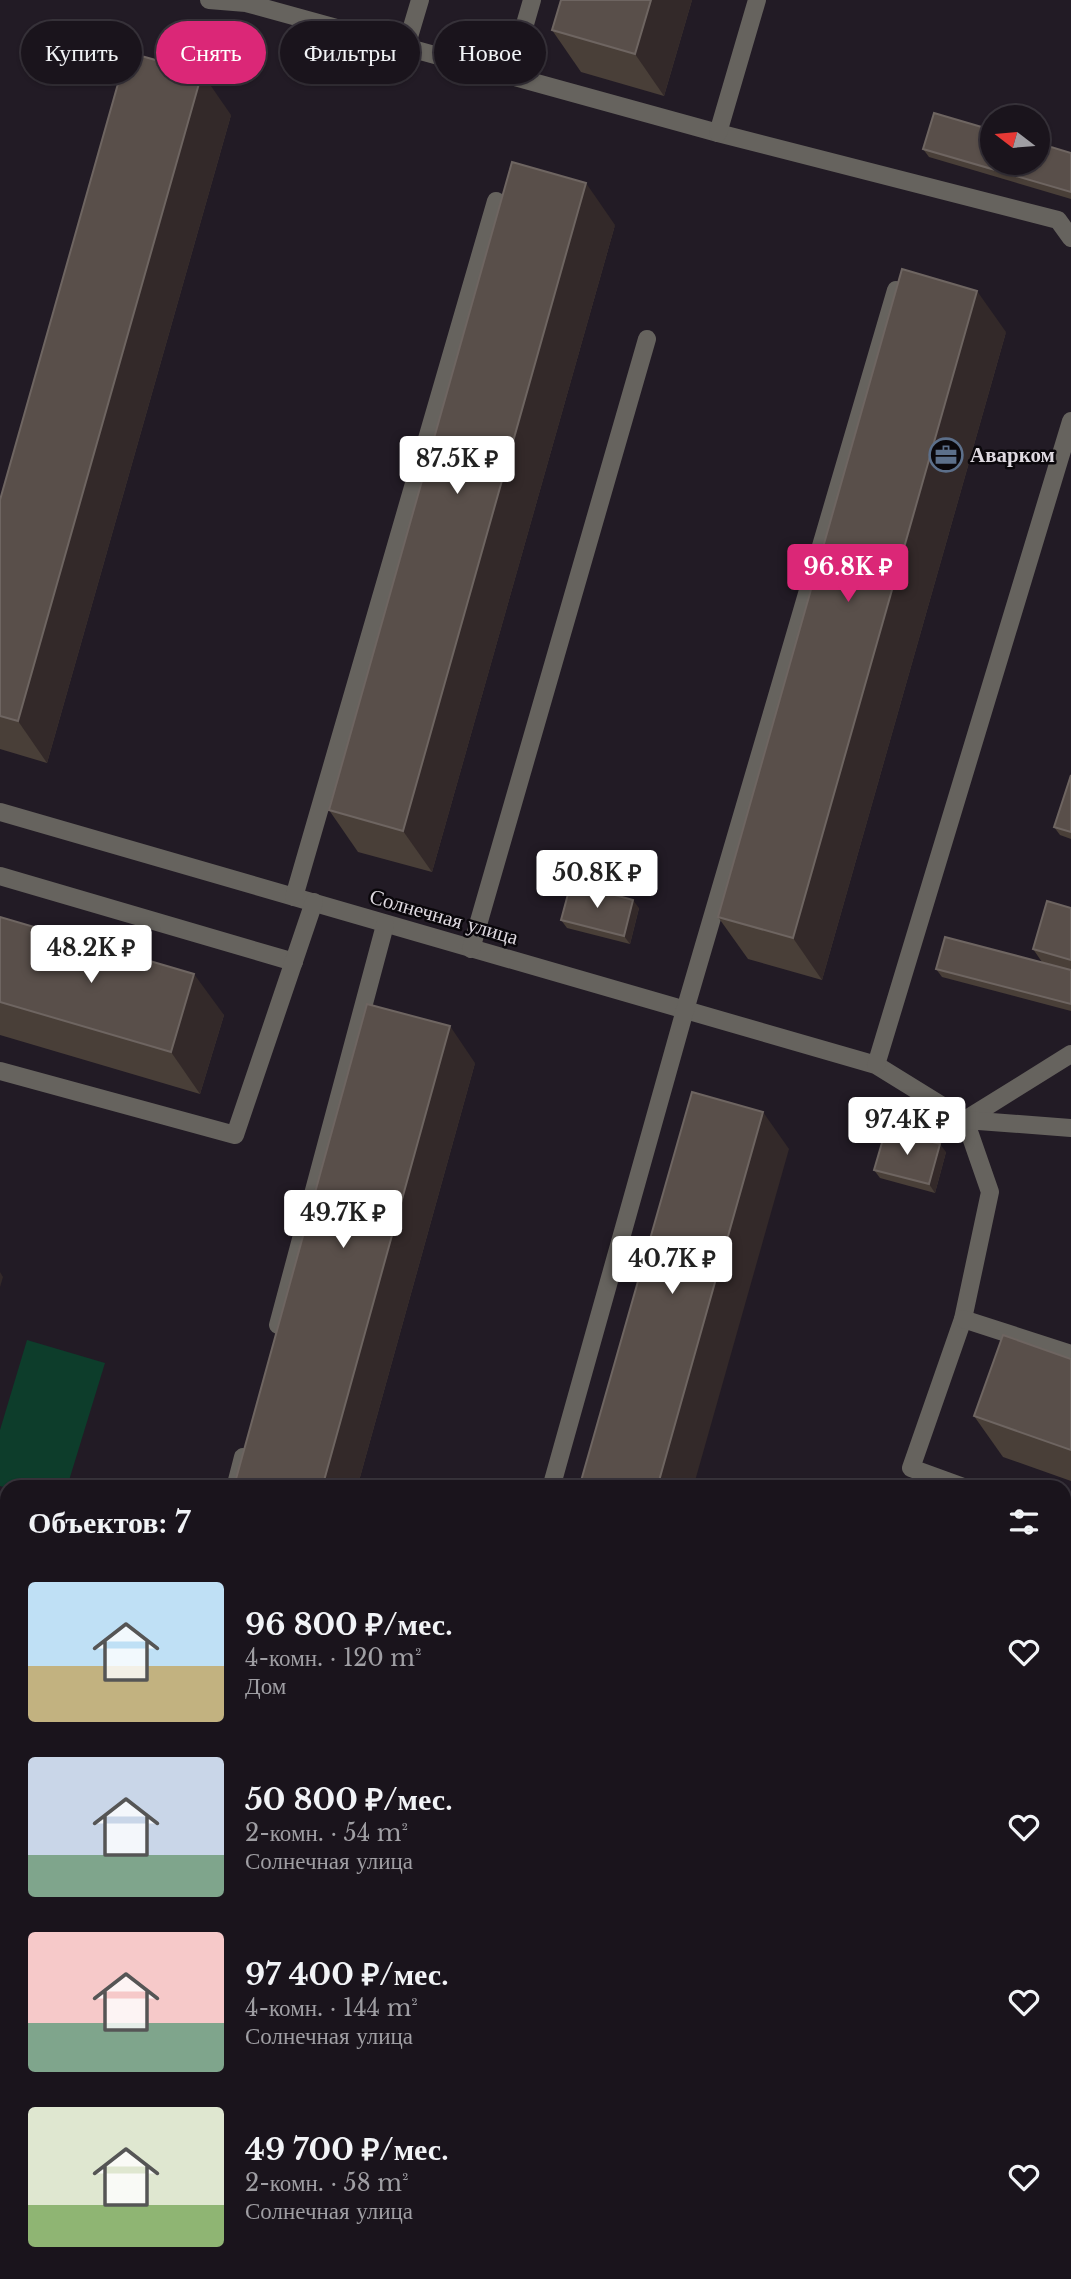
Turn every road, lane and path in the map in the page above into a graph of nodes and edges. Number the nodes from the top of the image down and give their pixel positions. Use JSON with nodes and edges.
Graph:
{"nodes":[{"id":1,"x":209,"y":0,"type":"edge"},
{"id":2,"x":420,"y":0,"type":"edge"},
{"id":3,"x":532,"y":0,"type":"edge"},
{"id":4,"x":757,"y":0,"type":"edge"},
{"id":5,"x":246,"y":1,"type":"edge"},
{"id":6,"x":316,"y":21,"type":"edge"},
{"id":7,"x":414,"y":21,"type":"edge"},
{"id":8,"x":526,"y":21,"type":"edge"},
{"id":9,"x":539,"y":84,"type":"edge"},
{"id":10,"x":718,"y":133,"type":"junction"},
{"id":11,"x":496,"y":201,"type":"dead end"},
{"id":12,"x":1071,"y":238,"type":"edge"},
{"id":13,"x":896,"y":290,"type":"edge"},
{"id":14,"x":647,"y":339,"type":"dead end"},
{"id":15,"x":1071,"y":421,"type":"edge"},
{"id":16,"x":0,"y":812,"type":"edge"},
{"id":17,"x":0,"y":876,"type":"edge"},
{"id":18,"x":294,"y":897,"type":"junction"},
{"id":19,"x":314,"y":902,"type":"junction"},
{"id":20,"x":385,"y":925,"type":"junction"},
{"id":21,"x":471,"y":949,"type":"junction"},
{"id":22,"x":294,"y":962,"type":"junction"},
{"id":23,"x":685,"y":1010,"type":"junction"},
{"id":24,"x":1071,"y":1054,"type":"edge"},
{"id":25,"x":876,"y":1065,"type":"junction"},
{"id":26,"x":0,"y":1071,"type":"edge"},
{"id":27,"x":965,"y":1120,"type":"junction"},
{"id":28,"x":1071,"y":1128,"type":"edge"},
{"id":29,"x":963,"y":1318,"type":"junction"},
{"id":30,"x":274,"y":1340,"type":"edge"},
{"id":31,"x":1071,"y":1353,"type":"edge"},
{"id":32,"x":249,"y":1434,"type":"edge"},
{"id":33,"x":237,"y":1480,"type":"edge"},
{"id":34,"x":553,"y":1480,"type":"edge"},
{"id":35,"x":944,"y":1480,"type":"edge"}],
"edges":[{"from":1,"to":5,"type":"street"},
{"from":2,"to":7,"type":"street"},
{"from":3,"to":8,"type":"street"},
{"from":4,"to":10,"type":"street"},
{"from":5,"to":6,"type":"street"},
{"from":9,"to":10,"type":"street"},
{"from":10,"to":12,"type":"street"},
{"from":11,"to":18,"type":"street"},
{"from":13,"to":23,"type":"street"},
{"from":14,"to":21,"type":"street"},
{"from":15,"to":25,"type":"street"},
{"from":16,"to":18,"type":"street","name":"Солнечная улица"},
{"from":17,"to":22,"type":"street"},
{"from":18,"to":19,"type":"street","name":"Солнечная улица"},
{"from":19,"to":20,"type":"street","name":"Солнечная улица"},
{"from":19,"to":22,"type":"street"},
{"from":20,"to":21,"type":"street","name":"Солнечная улица"},
{"from":20,"to":30,"type":"street"},
{"from":21,"to":23,"type":"street","name":"Солнечная улица"},
{"from":22,"to":26,"type":"street"},
{"from":23,"to":25,"type":"street","name":"Солнечная улица"},
{"from":23,"to":34,"type":"street"},
{"from":24,"to":27,"type":"street"},
{"from":25,"to":27,"type":"street","name":"Солнечная улица"},
{"from":27,"to":28,"type":"street"},
{"from":27,"to":29,"type":"street"},
{"from":29,"to":31,"type":"street"},
{"from":29,"to":35,"type":"street"},
{"from":32,"to":33,"type":"street"}]}
